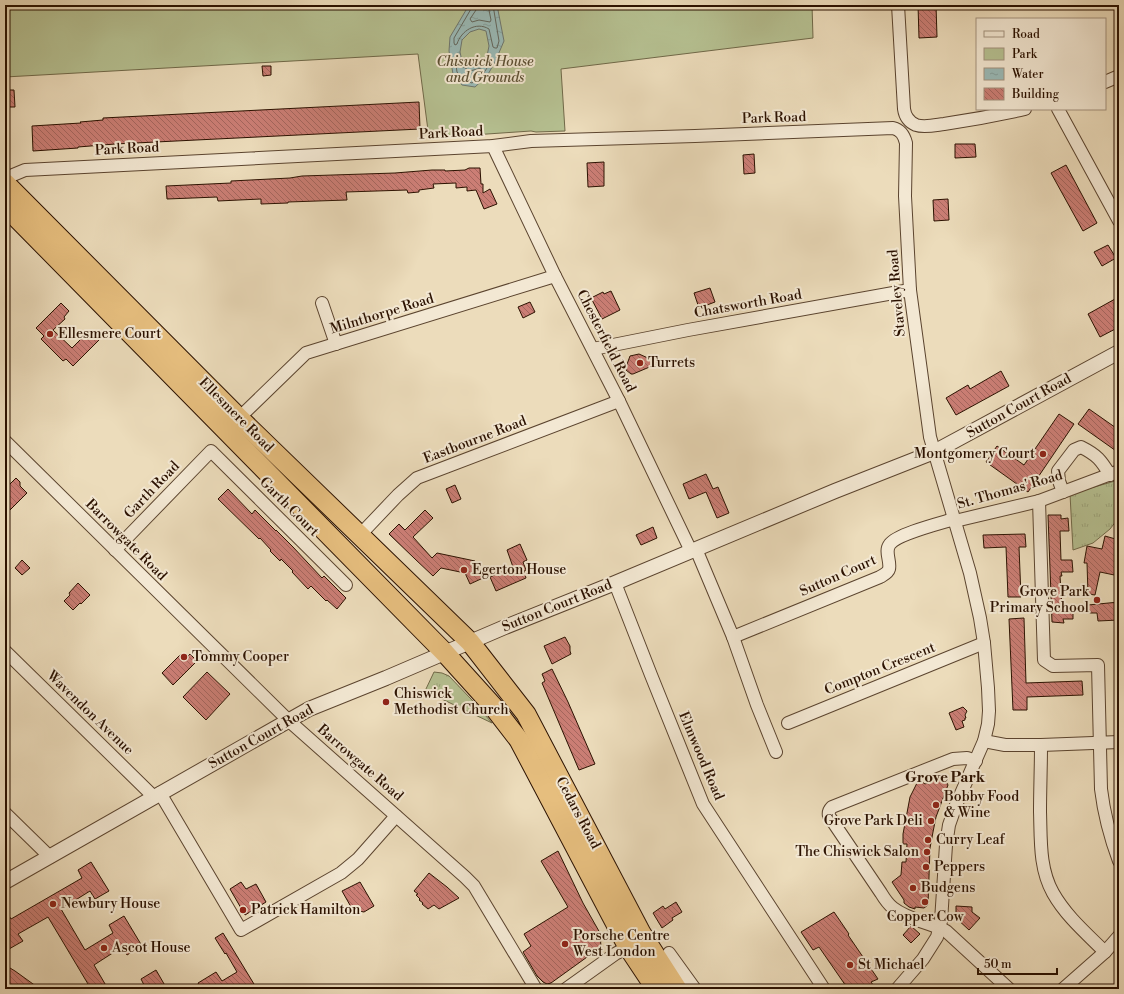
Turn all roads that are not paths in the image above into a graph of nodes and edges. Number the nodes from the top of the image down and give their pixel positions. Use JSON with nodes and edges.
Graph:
{"nodes":[{"id":1,"x":898,"y":5,"type":"edge"},
{"id":2,"x":1119,"y":76,"type":"edge"},
{"id":3,"x":1106,"y":82,"type":"edge"},
{"id":4,"x":1020,"y":110,"type":"edge"},
{"id":5,"x":1059,"y":110,"type":"edge"},
{"id":6,"x":901,"y":132,"type":"joint"},
{"id":7,"x":492,"y":146,"type":"junction"},
{"id":8,"x":5,"y":183,"type":"edge"},
{"id":9,"x":5,"y":206,"type":"edge"},
{"id":10,"x":1119,"y":221,"type":"edge"},
{"id":11,"x":555,"y":276,"type":"junction"},
{"id":12,"x":910,"y":290,"type":"junction"},
{"id":13,"x":322,"y":302,"type":"dead end"},
{"id":14,"x":336,"y":344,"type":"junction"},
{"id":15,"x":593,"y":349,"type":"junction"},
{"id":16,"x":1119,"y":352,"type":"edge"},
{"id":17,"x":620,"y":401,"type":"junction"},
{"id":18,"x":239,"y":418,"type":"junction"},
{"id":19,"x":5,"y":441,"type":"edge"},
{"id":20,"x":211,"y":451,"type":"joint"},
{"id":21,"x":934,"y":452,"type":"junction"},
{"id":22,"x":1114,"y":473,"type":"edge"},
{"id":23,"x":1063,"y":492,"type":"junction"},
{"id":24,"x":1039,"y":501,"type":"junction"},
{"id":25,"x":955,"y":520,"type":"junction"},
{"id":26,"x":359,"y":536,"type":"junction"},
{"id":27,"x":115,"y":550,"type":"junction"},
{"id":28,"x":694,"y":550,"type":"junction"},
{"id":29,"x":615,"y":583,"type":"junction"},
{"id":30,"x":346,"y":585,"type":"dead end"},
{"id":31,"x":733,"y":637,"type":"junction"},
{"id":32,"x":470,"y":642,"type":"junction"},
{"id":33,"x":984,"y":643,"type":"junction"},
{"id":34,"x":5,"y":651,"type":"edge"},
{"id":35,"x":445,"y":653,"type":"junction"},
{"id":36,"x":288,"y":720,"type":"junction"},
{"id":37,"x":788,"y":723,"type":"dead end"},
{"id":38,"x":984,"y":741,"type":"junction"},
{"id":39,"x":1119,"y":742,"type":"edge"},
{"id":40,"x":1100,"y":743,"type":"junction"},
{"id":41,"x":1040,"y":745,"type":"junction"},
{"id":42,"x":776,"y":752,"type":"dead end"},
{"id":43,"x":976,"y":761,"type":"junction"},
{"id":44,"x":157,"y":795,"type":"junction"},
{"id":45,"x":5,"y":813,"type":"edge"},
{"id":46,"x":396,"y":816,"type":"junction"},
{"id":47,"x":50,"y":857,"type":"junction"},
{"id":48,"x":1119,"y":861,"type":"edge"},
{"id":49,"x":5,"y":882,"type":"edge"},
{"id":50,"x":940,"y":928,"type":"junction"},
{"id":51,"x":1119,"y":936,"type":"edge"},
{"id":52,"x":628,"y":947,"type":"junction"},
{"id":53,"x":1105,"y":952,"type":"junction"},
{"id":54,"x":670,"y":953,"type":"dead end"},
{"id":55,"x":536,"y":989,"type":"edge"},
{"id":56,"x":566,"y":989,"type":"edge"},
{"id":57,"x":656,"y":989,"type":"edge"},
{"id":58,"x":677,"y":989,"type":"edge"},
{"id":59,"x":695,"y":989,"type":"edge"},
{"id":60,"x":824,"y":989,"type":"edge"},
{"id":61,"x":898,"y":989,"type":"edge"},
{"id":62,"x":1009,"y":989,"type":"edge"},
{"id":63,"x":1063,"y":989,"type":"edge"}],
"edges":[{"from":1,"to":4,"type":"street"},
{"from":2,"to":3,"type":"street"},
{"from":5,"to":10,"type":"street"},
{"from":6,"to":7,"type":"street","name":"Park Road"},
{"from":6,"to":12,"type":"street","name":"Staveley Road"},
{"from":7,"to":8,"type":"street","name":"Park Road"},
{"from":7,"to":11,"type":"street","name":"Chesterfield Road"},
{"from":8,"to":18,"type":"highway","name":"Ellesmere Road"},
{"from":9,"to":35,"type":"highway","name":"Ellesmere Road"},
{"from":11,"to":14,"type":"street","name":"Milnthorpe Road"},
{"from":11,"to":15,"type":"street","name":"Chesterfield Road"},
{"from":12,"to":15,"type":"street","name":"Chatsworth Road"},
{"from":12,"to":21,"type":"street","name":"Staveley Road"},
{"from":13,"to":14,"type":"street"},
{"from":14,"to":18,"type":"street","name":"Milnthorpe Road"},
{"from":15,"to":17,"type":"street","name":"Chesterfield Road"},
{"from":16,"to":21,"type":"street","name":"Sutton Court Road"},
{"from":17,"to":26,"type":"street","name":"Eastbourne Road"},
{"from":17,"to":28,"type":"street","name":"Chesterfield Road"},
{"from":18,"to":26,"type":"highway","name":"Ellesmere Road"},
{"from":19,"to":27,"type":"street","name":"Barrowgate Road"},
{"from":20,"to":27,"type":"street","name":"Garth Road"},
{"from":20,"to":30,"type":"street","name":"Garth Court"},
{"from":21,"to":25,"type":"street","name":"Staveley Road"},
{"from":21,"to":28,"type":"street","name":"Sutton Court Road"},
{"from":22,"to":23,"type":"street","name":"St. Thomas' Road"},
{"from":22,"to":23,"type":"street"},
{"from":23,"to":24,"type":"street","name":"St. Thomas' Road"},
{"from":24,"to":25,"type":"street","name":"St. Thomas' Road"},
{"from":24,"to":40,"type":"street"},
{"from":25,"to":31,"type":"street","name":"Sutton Court"},
{"from":25,"to":33,"type":"street","name":"Staveley Road"},
{"from":26,"to":32,"type":"highway","name":"Ellesmere Road"},
{"from":27,"to":36,"type":"street","name":"Barrowgate Road"},
{"from":28,"to":29,"type":"street","name":"Sutton Court Road"},
{"from":28,"to":31,"type":"street","name":"Chesterfield Road"},
{"from":29,"to":32,"type":"street","name":"Sutton Court Road"},
{"from":29,"to":60,"type":"street","name":"Elmwood Road"},
{"from":31,"to":42,"type":"street","name":"Chesterfield Road"},
{"from":32,"to":35,"type":"street","name":"Sutton Court Road"},
{"from":32,"to":58,"type":"highway","name":"Cedars Road"},
{"from":33,"to":37,"type":"street","name":"Compton Crescent"},
{"from":33,"to":38,"type":"street","name":"Staveley Road"},
{"from":34,"to":44,"type":"street","name":"Wavendon Avenue"},
{"from":35,"to":36,"type":"street","name":"Sutton Court Road"},
{"from":35,"to":52,"type":"highway","name":"Cedars Road"},
{"from":36,"to":44,"type":"street","name":"Sutton Court Road"},
{"from":36,"to":46,"type":"street","name":"Barrowgate Road"},
{"from":38,"to":41,"type":"street"},
{"from":38,"to":43,"type":"street","name":"Staveley Road"},
{"from":39,"to":40,"type":"street"},
{"from":40,"to":41,"type":"street"},
{"from":40,"to":48,"type":"street"},
{"from":41,"to":53,"type":"street"},
{"from":43,"to":50,"type":"street","name":"Staveley Road"},
{"from":43,"to":50,"type":"street"},
{"from":44,"to":46,"type":"street","name":"Wavendon Avenue"},
{"from":44,"to":47,"type":"street","name":"Sutton Court Road"},
{"from":45,"to":47,"type":"street"},
{"from":46,"to":55,"type":"street","name":"Barrowgate Road"},
{"from":47,"to":49,"type":"street","name":"Sutton Court Road"},
{"from":50,"to":61,"type":"street","name":"Staveley Road"},
{"from":50,"to":62,"type":"street"},
{"from":51,"to":53,"type":"street"},
{"from":52,"to":56,"type":"street"},
{"from":52,"to":57,"type":"highway","name":"Cedars Road"},
{"from":53,"to":63,"type":"street"},
{"from":54,"to":59,"type":"street"}]}
